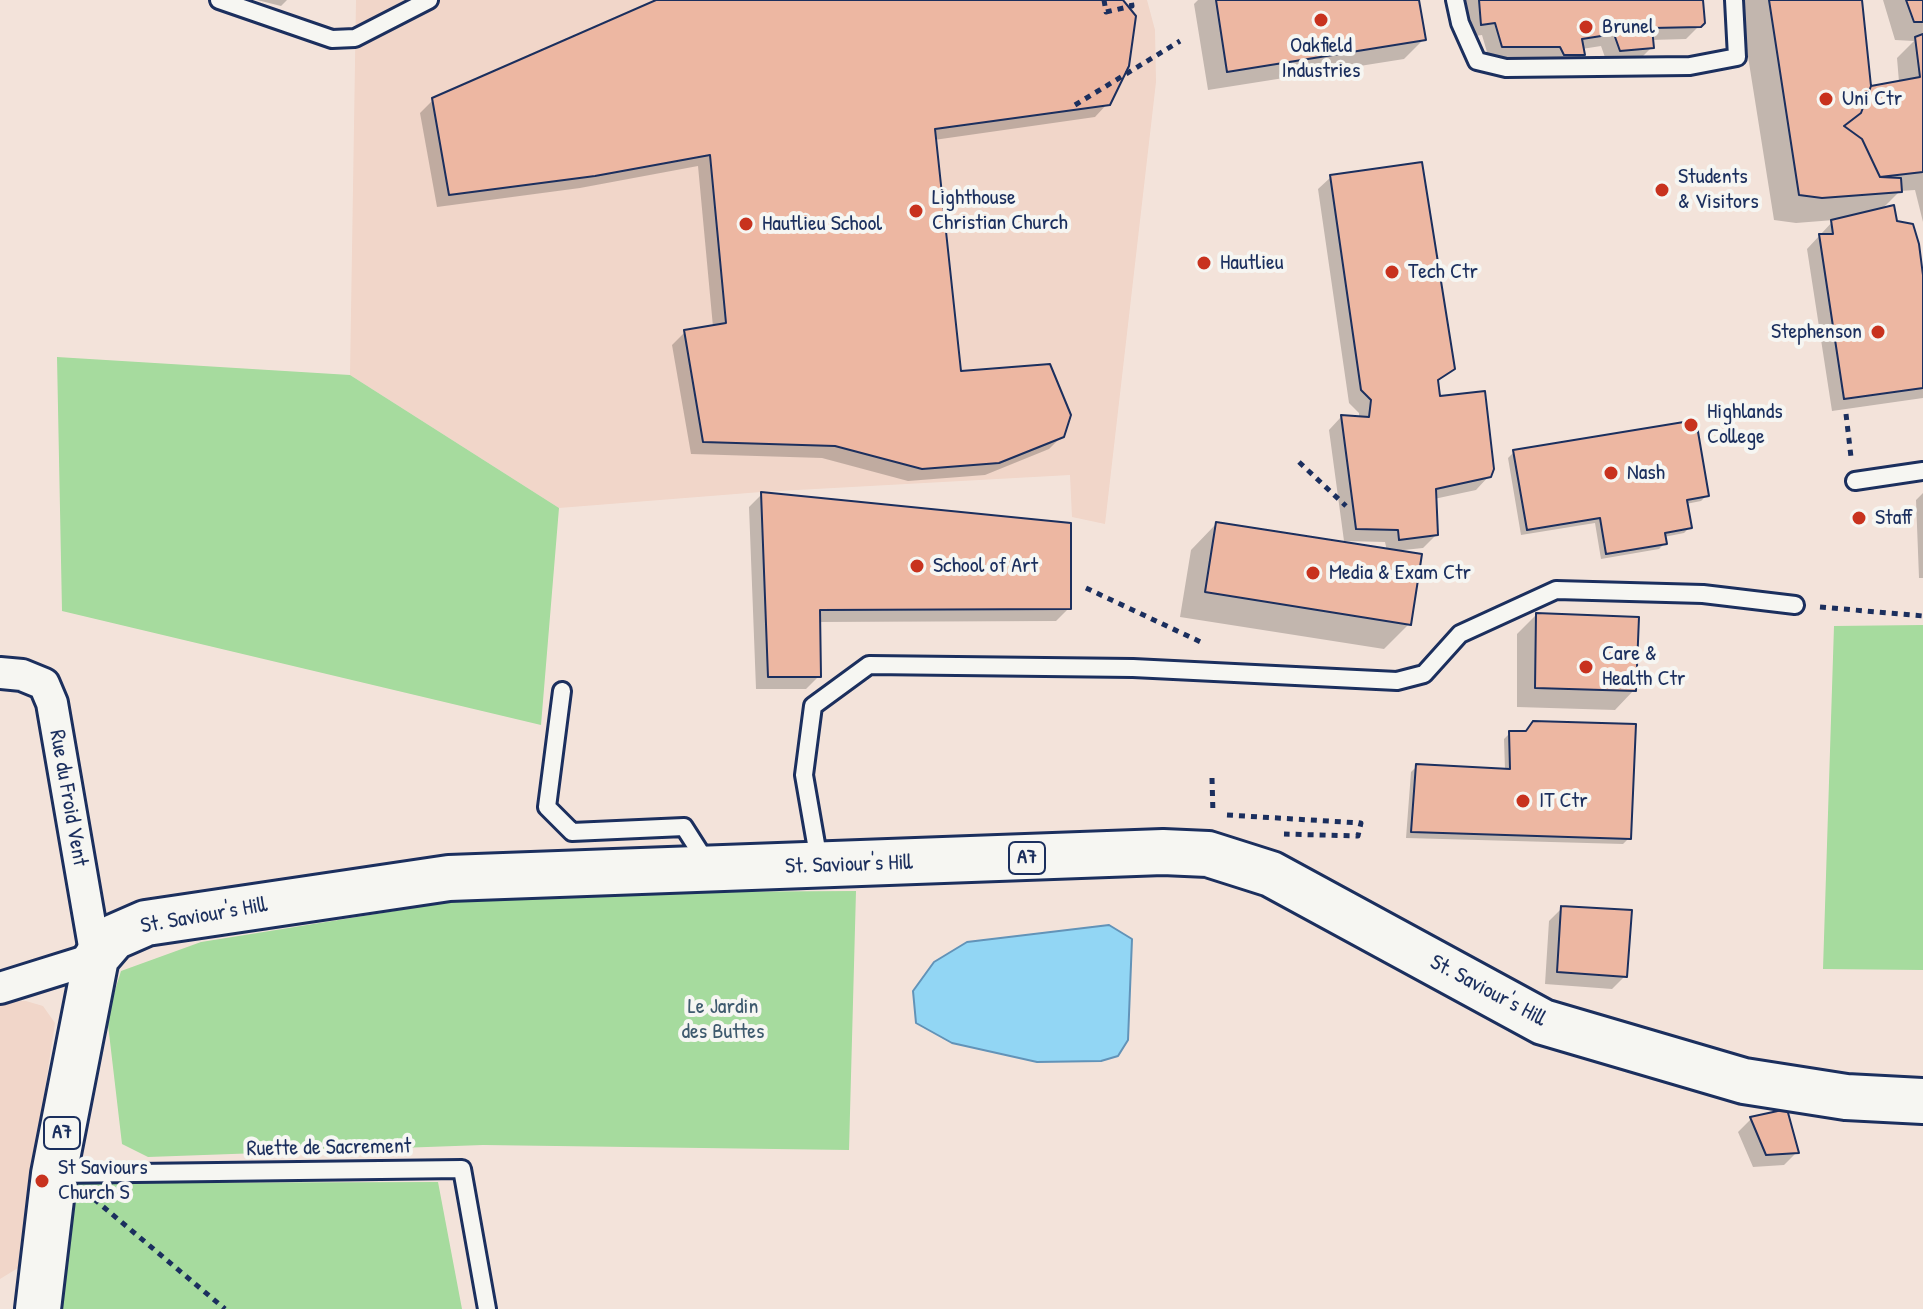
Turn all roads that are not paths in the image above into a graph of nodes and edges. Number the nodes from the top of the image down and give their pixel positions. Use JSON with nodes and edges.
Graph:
{"nodes":[{"id":1,"x":219,"y":0,"type":"edge"},
{"id":2,"x":429,"y":0,"type":"edge"},
{"id":3,"x":1455,"y":0,"type":"edge"},
{"id":4,"x":1734,"y":0,"type":"edge"},
{"id":5,"x":1923,"y":471,"type":"edge"},
{"id":6,"x":1855,"y":481,"type":"road end"},
{"id":7,"x":1795,"y":605,"type":"road end"},
{"id":8,"x":0,"y":673,"type":"edge"},
{"id":9,"x":562,"y":691,"type":"dead end"},
{"id":10,"x":820,"y":866,"type":"junction"},
{"id":11,"x":711,"y":870,"type":"junction"},
{"id":12,"x":96,"y":958,"type":"junction"},
{"id":13,"x":0,"y":988,"type":"edge"},
{"id":14,"x":1923,"y":1101,"type":"edge"},
{"id":15,"x":54,"y":1174,"type":"junction"},
{"id":16,"x":38,"y":1309,"type":"edge"},
{"id":17,"x":487,"y":1309,"type":"edge"}],
"edges":[{"from":1,"to":2,"type":"lane"},
{"from":3,"to":4,"type":"lane"},
{"from":5,"to":6,"type":"lane"},
{"from":7,"to":10,"type":"lane"},
{"from":8,"to":12,"type":"street","name":"Rue du Froid Vent"},
{"from":9,"to":11,"type":"lane"},
{"from":10,"to":11,"type":"main road","name":"St. Saviour's Hill","number":"A7"},
{"from":10,"to":14,"type":"main road","name":"St. Saviour's Hill","number":"A7"},
{"from":11,"to":12,"type":"main road","name":"St. Saviour's Hill","number":"A7"},
{"from":12,"to":13,"type":"street"},
{"from":12,"to":15,"type":"main road","number":"A7"},
{"from":15,"to":16,"type":"main road","number":"A7"},
{"from":15,"to":17,"type":"lane","name":"Ruette de Sacrement"}]}
